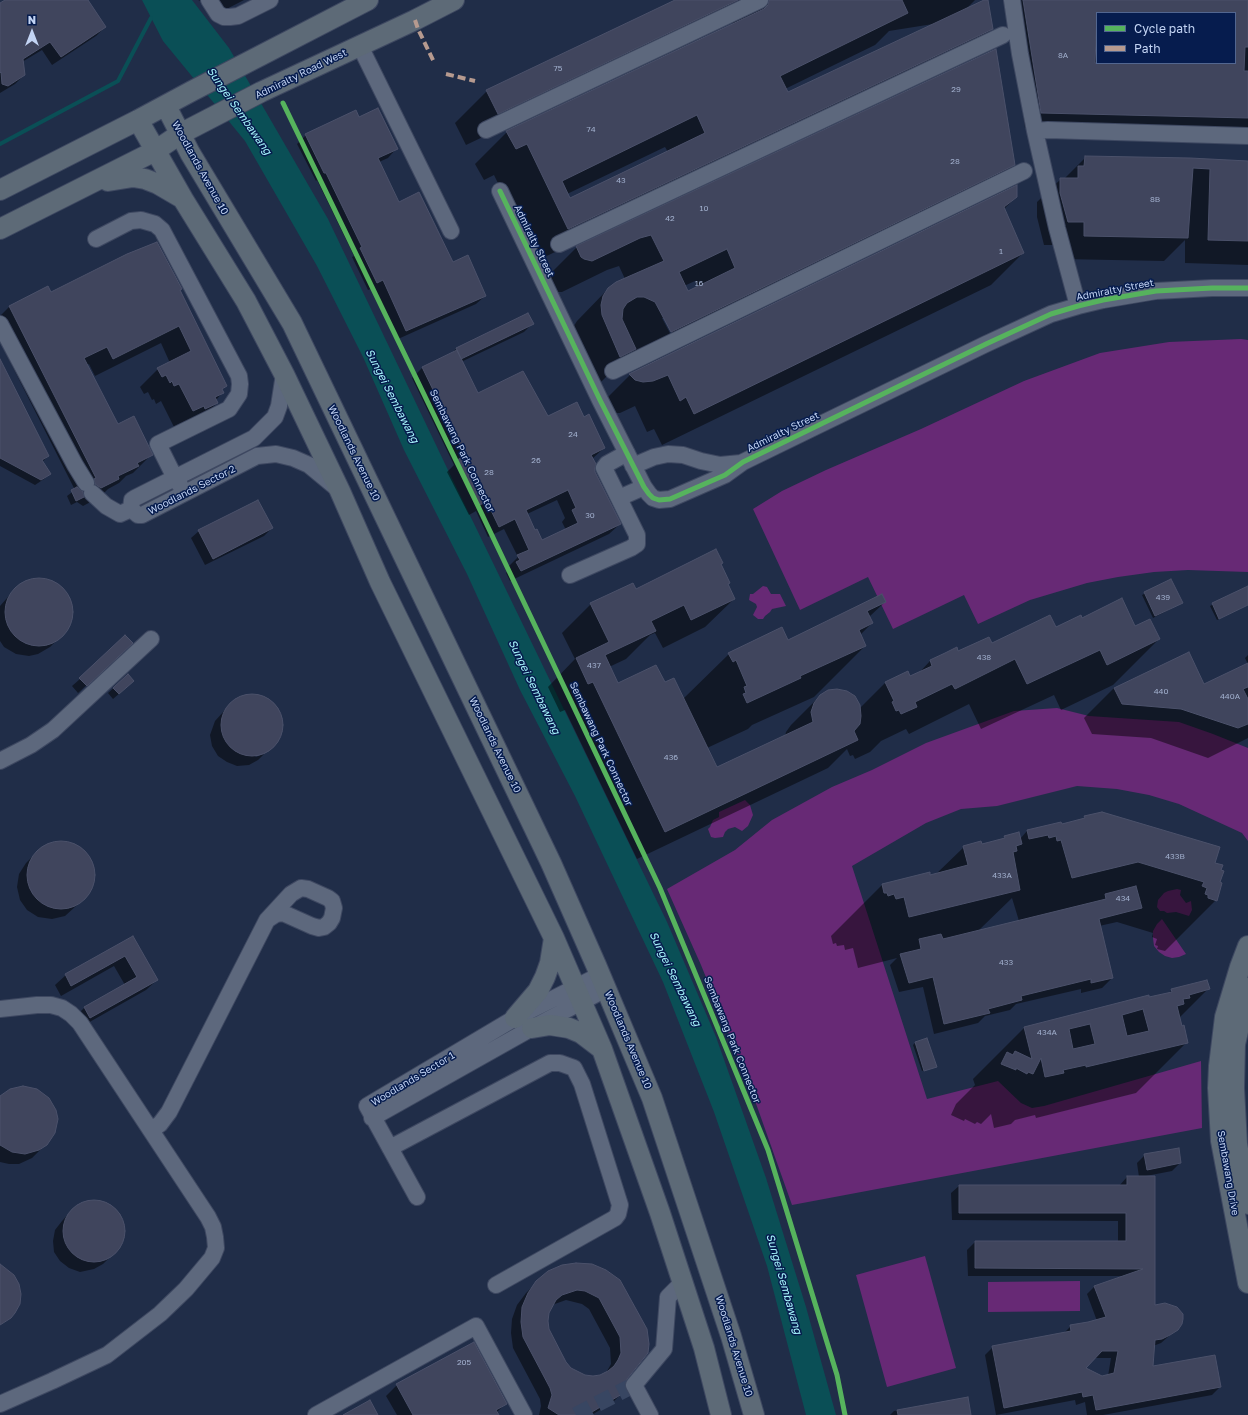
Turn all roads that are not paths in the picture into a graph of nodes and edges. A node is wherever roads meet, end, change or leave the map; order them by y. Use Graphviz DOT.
graph roads {
  1 [pos="209,0"];
  2 [pos="270,0"];
  3 [pos="368,0"];
  4 [pos="454,0"];
  5 [pos="760,0"];
  6 [pos="1012,0"];
  7 [pos="1003,35"];
  8 [pos="360,46"];
  9 [pos="166,106"];
  10 [pos="138,120"];
  11 [pos="486,130"];
  12 [pos="1035,131"];
  13 [pos="180,134"];
  14 [pos="1248,136"];
  15 [pos="155,151"];
  16 [pos="1024,171"];
  17 [pos="88,185"];
  18 [pos="0,190"];
  19 [pos="500,191"];
  20 [pos="183,199"];
  21 [pos="0,229"];
  22 [pos="450,232"];
  23 [pos="96,239"];
  24 [pos="559,244"];
  25 [pos="1248,288"];
  26 [pos="1078,306"];
  27 [pos="0,324"];
  28 [pos="613,371"];
  29 [pos="284,374"];
  30 [pos="630,460"];
  31 [pos="743,462"];
  32 [pos="175,478"];
  33 [pos="644,487"];
  34 [pos="195,488"];
  35 [pos="340,492"];
  36 [pos="619,498"];
  37 [pos="131,509"];
  38 [pos="570,575"];
  39 [pos="152,639"];
  40 [pos="0,762"];
  41 [pos="267,920"];
  42 [pos="554,938"];
  43 [pos="1248,946"];
  44 [pos="603,982"];
  45 [pos="1248,988"];
  46 [pos="579,994"];
  47 [pos="0,1009"];
  48 [pos="515,1018"];
  49 [pos="532,1028"];
  50 [pos="602,1049"];
  51 [pos="372,1118"];
  52 [pos="152,1130"];
  53 [pos="390,1148"];
  54 [pos="418,1197"];
  55 [pos="1248,1204"];
  56 [pos="682,1283"];
  57 [pos="1248,1283"];
  58 [pos="496,1285"];
  59 [pos="0,1404"];
  60 [pos="316,1415"];
  61 [pos="524,1415"];
  62 [pos="650,1415"];
  63 [pos="721,1415"];
  64 [pos="754,1415"];
  1 -- 2 [label="street"];
  3 -- 9 [label="main road"];
  4 -- 8 [label="main road, Admiralty Road West"];
  5 -- 11 [label="street"];
  6 -- 12 [label="street"];
  7 -- 24 [label="street"];
  8 -- 13 [label="main road, Admiralty Road West"];
  8 -- 22 [label="street"];
  9 -- 10 [label="main road"];
  9 -- 13 [label="main road, Woodlands Avenue 10"];
  10 -- 15 [label="main road"];
  10 -- 18 [label="main road"];
  12 -- 14 [label="street"];
  12 -- 26 [label="street"];
  13 -- 15 [label="main road, Admiralty Road West"];
  13 -- 44 [label="main road, Woodlands Avenue 10"];
  15 -- 17 [label="main road, Admiralty Road West"];
  15 -- 20 [label="main road"];
  16 -- 28 [label="street"];
  17 -- 20 [label="main road"];
  17 -- 21 [label="main road, Admiralty Road West"];
  19 -- 30 [label="street, Admiralty Street"];
  20 -- 29 [label="main road"];
  23 -- 32 [label="street"];
  25 -- 26 [label="street, Admiralty Street"];
  26 -- 31 [label="street, Admiralty Street"];
  27 -- 37 [label="street"];
  29 -- 32 [label="street, Woodlands Sector 2"];
  29 -- 35 [label="main road"];
  30 -- 31 [label="street, Admiralty Street"];
  30 -- 33 [label="street, Admiralty Street"];
  30 -- 36 [label="street"];
  31 -- 33 [label="street, Admiralty Street"];
  32 -- 34 [label="street"];
  32 -- 37 [label="street, Woodlands Sector 2"];
  33 -- 36 [label="street"];
  34 -- 35 [label="street, Woodlands Sector 2"];
  34 -- 37 [label="street, Woodlands Sector 2"];
  35 -- 42 [label="main road"];
  36 -- 38 [label="street"];
  39 -- 40 [label="street"];
  41 -- 52 [label="street"];
  42 -- 46 [label="main road"];
  42 -- 48 [label="main road"];
  43 -- 57 [label="main road, Sembawang Drive"];
  44 -- 46 [label="street, Woodlands Sector 1"];
  44 -- 64 [label="main road, Woodlands Avenue 10"];
  45 -- 55 [label="main road, Sembawang Drive"];
  46 -- 48 [label="street, Woodlands Sector 1"];
  46 -- 49 [label="street, Woodlands Sector 1"];
  46 -- 50 [label="main road"];
  47 -- 52 [label="street"];
  48 -- 51 [label="street, Woodlands Sector 1"];
  49 -- 50 [label="main road"];
  49 -- 51 [label="street, Woodlands Sector 1"];
  50 -- 56 [label="main road"];
  51 -- 53 [label="street"];
  52 -- 59 [label="street"];
  53 -- 54 [label="street"];
  53 -- 58 [label="street"];
  56 -- 62 [label="street"];
  56 -- 63 [label="main road"];
  60 -- 61 [label="street"];
}
